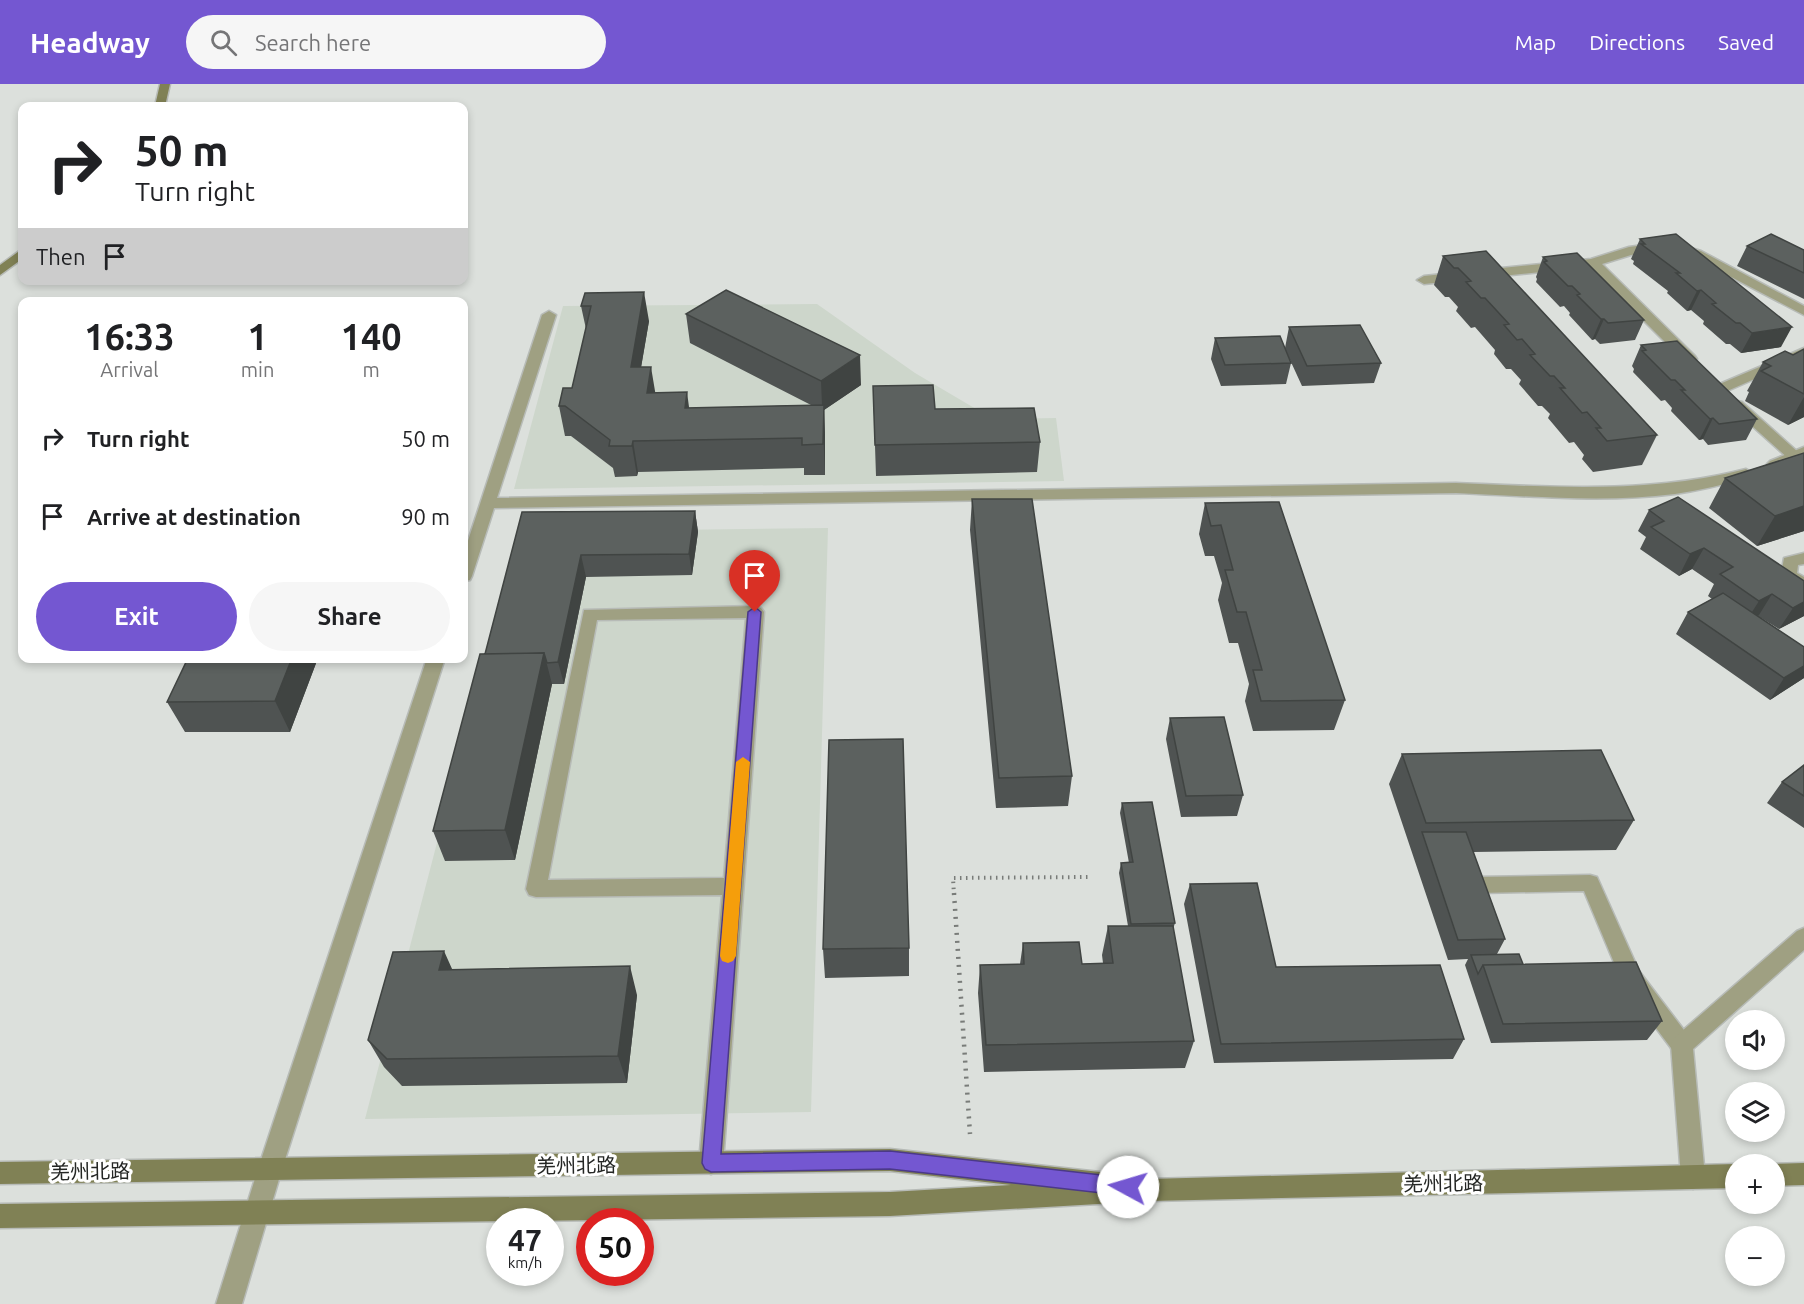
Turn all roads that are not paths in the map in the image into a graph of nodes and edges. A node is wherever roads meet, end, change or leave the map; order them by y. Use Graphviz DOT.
graph roads {
  1 [pos="165,84"];
  2 [pos="160,102"];
  3 [pos="18,256"];
  4 [pos="1593,263"];
  5 [pos="0,271"];
  6 [pos="1424,280"];
  7 [pos="1804,311"];
  8 [pos="549,315"];
  9 [pos="1804,352"];
  10 [pos="1712,381"];
  11 [pos="1799,454"];
  12 [pos="487,503"];
  13 [pos="1804,558"];
  14 [pos="468,563"];
  15 [pos="1804,585"];
  16 [pos="434,663"];
  17 [pos="1479,885"];
  18 [pos="733,886"];
  19 [pos="1804,937"];
  20 [pos="1682,1045"];
  21 [pos="711,1163"];
  22 [pos="270,1169"];
  23 [pos="0,1173"];
  24 [pos="1804,1174"];
  25 [pos="1785,1175"];
  26 [pos="1725,1176"];
  27 [pos="1693,1177"];
  28 [pos="1150,1189"];
  29 [pos="257,1212"];
  30 [pos="0,1216"];
  31 [pos="229,1304"];
  1 -- 2 [label="main road"];
  3 -- 5 [label="main road"];
  4 -- 6 [label="street"];
  4 -- 7 [label="street"];
  4 -- 10 [label="street"];
  8 -- 12 [label="street"];
  9 -- 10 [label="street"];
  10 -- 11 [label="street"];
  11 -- 12 [label="street"];
  12 -- 14 [label="street"];
  13 -- 15 [label="street"];
  16 -- 22 [label="street"];
  17 -- 20 [label="street"];
  18 -- 18 [label="street"];
  18 -- 21 [label="street"];
  19 -- 20 [label="street"];
  20 -- 27 [label="street"];
  21 -- 22 [label="main road, 羌州北路"];
  21 -- 28 [label="main road, 羌州北路"];
  22 -- 23 [label="main road, 羌州北路"];
  22 -- 29 [label="street"];
  24 -- 25 [label="main road"];
  26 -- 27 [label="main road, 羌州北路"];
  27 -- 28 [label="main road, 羌州北路"];
  28 -- 29 [label="main road, 羌州北路"];
  29 -- 30 [label="main road, 羌州北路"];
  29 -- 31 [label="street"];
}
